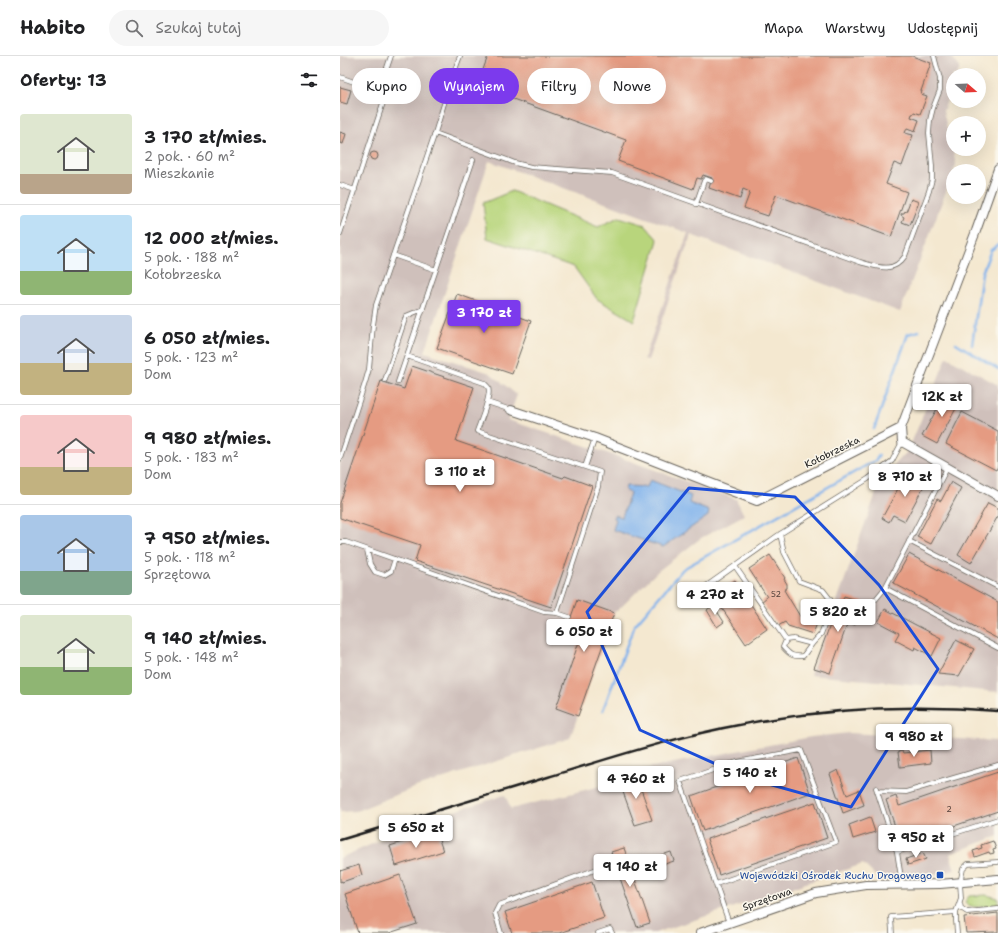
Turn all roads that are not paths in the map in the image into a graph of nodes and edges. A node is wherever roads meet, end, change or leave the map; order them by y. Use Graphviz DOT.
graph roads {
  1 [pos="391,56"];
  2 [pos="460,56"];
  3 [pos="934,56"];
  4 [pos="387,68"];
  5 [pos="340,77"];
  6 [pos="352,81"];
  7 [pos="383,104"];
  8 [pos="434,133"];
  9 [pos="473,160"];
  10 [pos="998,169"];
  11 [pos="711,181"];
  12 [pos="340,185"];
  13 [pos="355,190"];
  14 [pos="696,204"];
  15 [pos="340,234"];
  16 [pos="393,255"];
  17 [pos="436,270"];
  18 [pos="423,309"];
  19 [pos="407,356"];
  20 [pos="385,380"];
  21 [pos="398,382"];
  22 [pos="487,402"];
  23 [pos="511,410"];
  24 [pos="902,428"];
  25 [pos="595,438"];
  26 [pos="902,442"];
  27 [pos="340,458"];
  28 [pos="585,467"];
  29 [pos="948,467"];
  30 [pos="998,496"];
  31 [pos="780,534"];
  32 [pos="909,541"];
  33 [pos="340,542"];
  34 [pos="367,550"];
  35 [pos="395,560"];
  36 [pos="735,566"];
  37 [pos="998,587"];
  38 [pos="885,588"];
  39 [pos="876,599"];
  40 [pos="700,601"];
  41 [pos="557,613"];
  42 [pos="569,617"];
  43 [pos="786,640"];
  44 [pos="812,644"];
  45 [pos="998,648"];
  46 [pos="998,765"];
  47 [pos="998,819"];
  48 [pos="898,852"];
  49 [pos="998,862"];
  50 [pos="608,865"];
  51 [pos="998,879"];
  52 [pos="960,883"];
  53 [pos="716,884"];
  54 [pos="902,884"];
  55 [pos="998,884"];
  56 [pos="960,902"];
  57 [pos="998,910"];
  58 [pos="956,912"];
  59 [pos="729,923"];
  60 [pos="501,933"];
  61 [pos="598,933"];
  62 [pos="612,933"];
  63 [pos="700,933"];
  64 [pos="892,933"];
  65 [pos="957,933"];
  1 -- 4 [label="lane"];
  2 -- 8 [label="lane"];
  3 -- 14 [label="lane"];
  5 -- 6 [label="lane"];
  7 -- 13 [label="lane"];
  8 -- 14 [label="lane"];
  8 -- 16 [label="lane"];
  9 -- 17 [label="lane"];
  10 -- 24 [label="street"];
  11 -- 14 [label="lane"];
  12 -- 13 [label="lane"];
  13 -- 15 [label="lane"];
  16 -- 17 [label="lane"];
  16 -- 27 [label="lane"];
  17 -- 18 [label="lane"];
  18 -- 19 [label="lane"];
  18 -- 20 [label="lane"];
  19 -- 21 [label="lane"];
  19 -- 22 [label="lane"];
  22 -- 23 [label="lane"];
  22 -- 28 [label="lane"];
  23 -- 25 [label="street, Kołobrzeska"];
  24 -- 25 [label="street, Kołobrzeska"];
  24 -- 26 [label="street"];
  25 -- 28 [label="lane"];
  26 -- 29 [label="street"];
  26 -- 31 [label="lane"];
  28 -- 41 [label="lane"];
  29 -- 30 [label="street"];
  29 -- 32 [label="lane"];
  31 -- 36 [label="lane"];
  31 -- 44 [label="lane"];
  32 -- 37 [label="lane"];
  32 -- 38 [label="lane"];
  33 -- 34 [label="lane"];
  34 -- 35 [label="lane"];
  34 -- 35 [label="lane"];
  35 -- 41 [label="lane"];
  36 -- 40 [label="lane"];
  36 -- 43 [label="lane"];
  38 -- 39 [label="lane"];
  38 -- 45 [label="lane"];
  41 -- 42 [label="lane"];
  43 -- 44 [label="lane"];
  43 -- 44 [label="lane"];
  46 -- 48 [label="lane"];
  47 -- 48 [label="lane"];
  48 -- 54 [label="lane"];
  49 -- 52 [label="lane"];
  50 -- 60 [label="lane"];
  51 -- 52 [label="street, Sprzętowa"];
  52 -- 54 [label="street, Sprzętowa"];
  52 -- 55 [label="street, Sprzętowa"];
  52 -- 56 [label="lane"];
  53 -- 53 [label="lane"];
  53 -- 59 [label="lane"];
  54 -- 59 [label="street, Sprzętowa"];
  56 -- 57 [label="lane"];
  56 -- 58 [label="lane"];
  58 -- 64 [label="lane"];
  58 -- 65 [label="lane"];
  59 -- 63 [label="street, Sprzętowa"];
  61 -- 62 [label="lane"];
}
